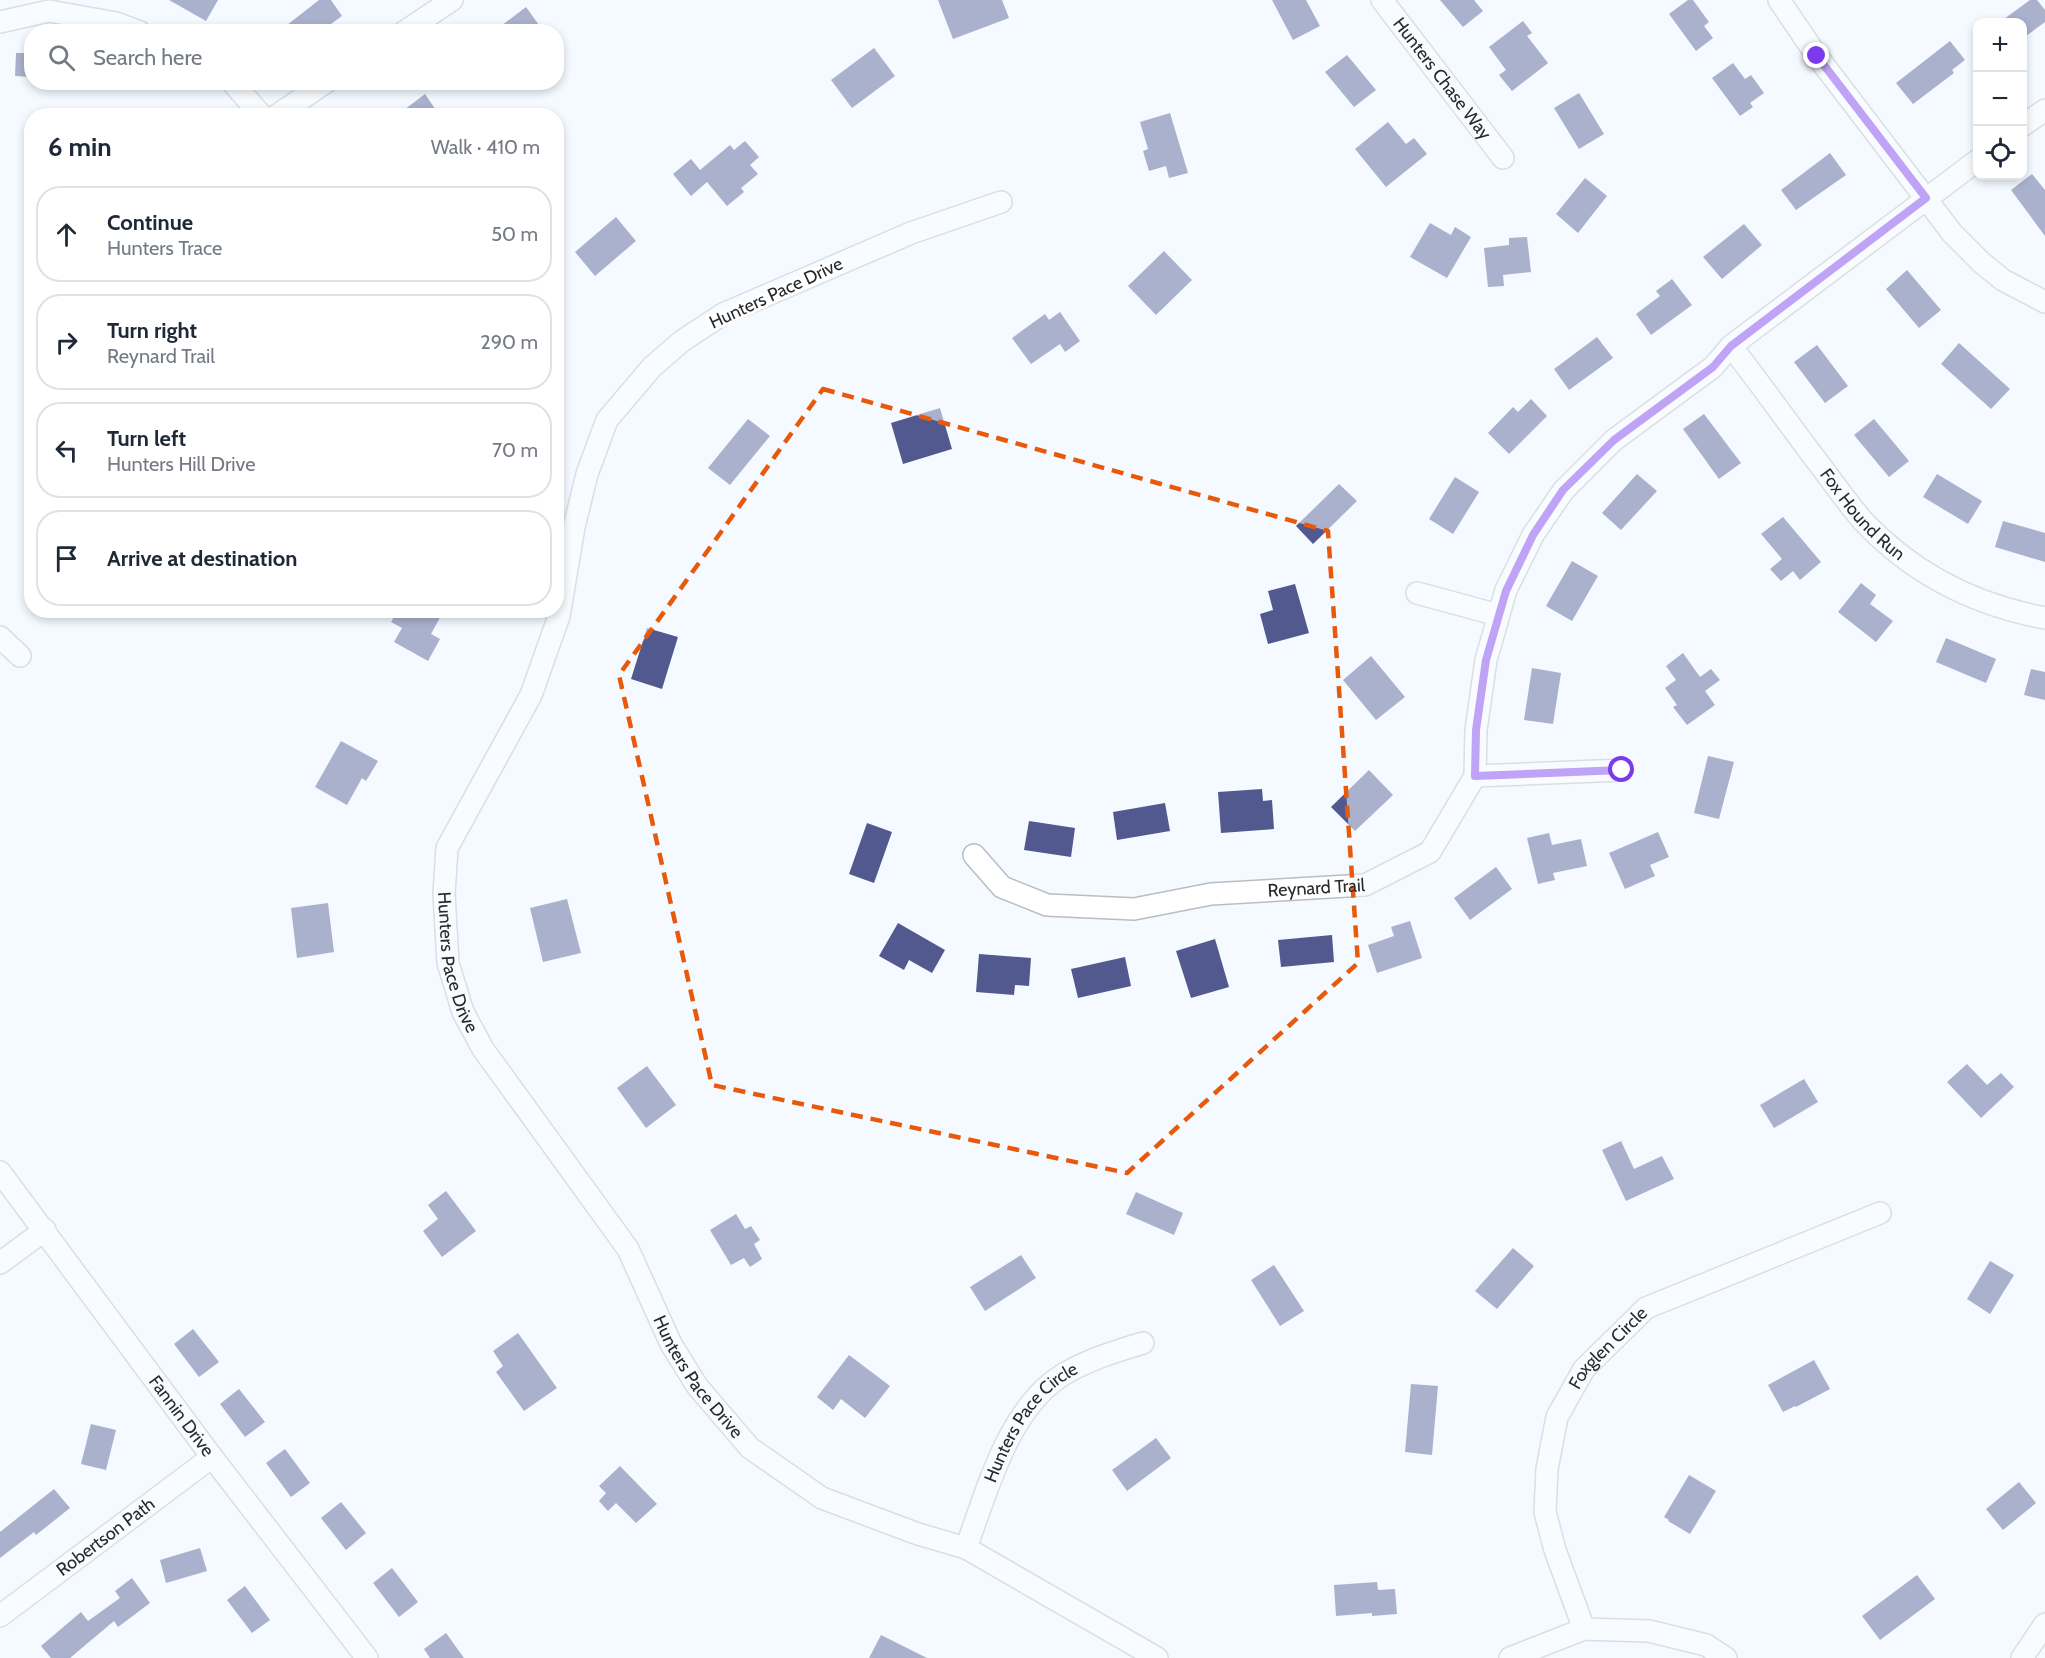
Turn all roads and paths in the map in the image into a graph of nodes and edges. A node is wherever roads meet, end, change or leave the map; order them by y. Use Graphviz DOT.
graph roads {
  1 [pos="452,0"];
  2 [pos="1382,0"];
  3 [pos="1779,0"];
  4 [pos="50,6"];
  5 [pos="0,22"];
  6 [pos="121,24"];
  7 [pos="416,24"];
  8 [pos="239,90"];
  9 [pos="314,90"];
  10 [pos="255,108"];
  11 [pos="288,108"];
  12 [pos="2045,110"];
  13 [pos="2027,123"];
  14 [pos="1503,158"];
  15 [pos="1973,163"];
  16 [pos="1926,198"];
  17 [pos="1001,202"];
  18 [pos="2045,302"];
  19 [pos="1731,346"];
  20 [pos="564,587"];
  21 [pos="1417,592"];
  22 [pos="1498,615"];
  23 [pos="558,618"];
  24 [pos="2045,618"];
  25 [pos="0,637"];
  26 [pos="20,656"];
  27 [pos="1622,770"];
  28 [pos="1475,776"];
  29 [pos="974,855"];
  30 [pos="0,1172"];
  31 [pos="1880,1213"];
  32 [pos="45,1230"];
  33 [pos="0,1263"];
  34 [pos="1143,1343"];
  35 [pos="212,1457"];
  36 [pos="966,1548"];
  37 [pos="0,1616"];
  38 [pos="2045,1624"];
  39 [pos="1584,1629"];
  40 [pos="367,1658"];
  41 [pos="1157,1658"];
  42 [pos="1510,1658"];
  43 [pos="1726,1658"];
  44 [pos="2022,1658"];
  1 -- 7 [label="street"];
  2 -- 14 [label="street, Hunters Chase Way"];
  3 -- 16 [label="street"];
  4 -- 5 [label="street"];
  4 -- 6 [label="street"];
  8 -- 10 [label="street"];
  9 -- 11 [label="street"];
  12 -- 13 [label="street"];
  15 -- 16 [label="street, Reynard Trail"];
  16 -- 18 [label="street"];
  16 -- 19 [label="street, Reynard Trail"];
  17 -- 20 [label="street, Hunters Pace Drive"];
  19 -- 22 [label="street, Reynard Trail"];
  19 -- 24 [label="street, Fox Hound Run"];
  21 -- 22 [label="street"];
  22 -- 28 [label="street, Reynard Trail"];
  23 -- 36 [label="street, Hunters Pace Drive"];
  25 -- 26 [label="street"];
  27 -- 28 [label="street"];
  28 -- 29 [label="street, Reynard Trail"];
  30 -- 32 [label="street, Fannin Drive"];
  31 -- 39 [label="street, Foxglen Circle"];
  32 -- 33 [label="street"];
  32 -- 35 [label="street, Fannin Drive"];
  34 -- 36 [label="street, Hunters Pace Circle"];
  35 -- 37 [label="street, Robertson Path"];
  35 -- 40 [label="street, Fannin Drive"];
  36 -- 41 [label="street, Hunters Pace Drive"];
  38 -- 44 [label="street"];
  39 -- 42 [label="street"];
  39 -- 43 [label="street"];
}
